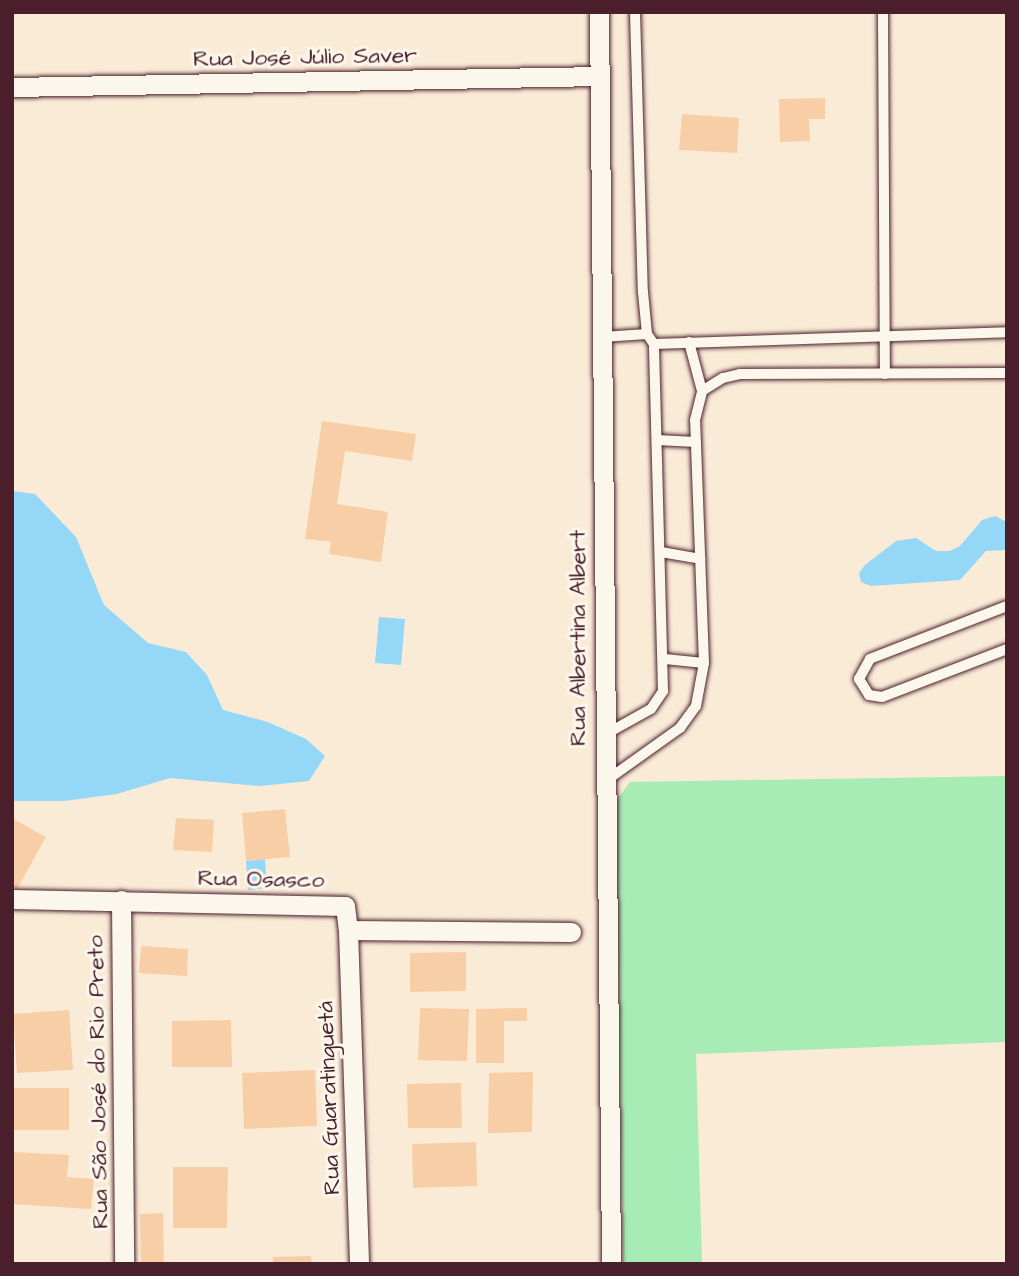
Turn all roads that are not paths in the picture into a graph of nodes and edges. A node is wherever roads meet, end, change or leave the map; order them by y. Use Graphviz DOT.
graph roads {
  1 [pos="600,12"];
  2 [pos="635,12"];
  3 [pos="883,12"];
  4 [pos="599,76"];
  5 [pos="12,87"];
  6 [pos="1007,332"];
  7 [pos="647,334"];
  8 [pos="885,336"];
  9 [pos="603,337"];
  10 [pos="689,342"];
  11 [pos="654,344"];
  12 [pos="1007,373"];
  13 [pos="885,374"];
  14 [pos="702,391"];
  15 [pos="657,440"];
  16 [pos="696,442"];
  17 [pos="661,552"];
  18 [pos="700,559"];
  19 [pos="1007,606"];
  20 [pos="1007,649"];
  21 [pos="665,659"];
  22 [pos="704,663"];
  23 [pos="603,736"];
  24 [pos="604,783"];
  25 [pos="12,899"];
  26 [pos="121,900"];
  27 [pos="348,930"];
  28 [pos="571,932"];
  29 [pos="124,1264"];
  30 [pos="359,1264"];
  31 [pos="611,1264"];
  1 -- 4 [label="street, Rua Albertina Albert"];
  2 -- 7 [label="lane"];
  3 -- 8 [label="lane"];
  4 -- 5 [label="street, Rua José Júlio Saver"];
  4 -- 9 [label="street, Rua Albertina Albert"];
  6 -- 8 [label="lane"];
  7 -- 9 [label="lane"];
  7 -- 11 [label="lane"];
  8 -- 10 [label="lane"];
  8 -- 13 [label="lane"];
  9 -- 23 [label="street, Rua Albertina Albert"];
  10 -- 11 [label="lane"];
  10 -- 14 [label="lane"];
  11 -- 15 [label="lane"];
  12 -- 13 [label="lane"];
  13 -- 14 [label="lane"];
  14 -- 16 [label="lane"];
  15 -- 16 [label="lane"];
  15 -- 17 [label="lane"];
  16 -- 18 [label="lane"];
  17 -- 18 [label="lane"];
  17 -- 21 [label="lane"];
  18 -- 22 [label="lane"];
  19 -- 20 [label="lane"];
  21 -- 22 [label="lane"];
  21 -- 23 [label="lane"];
  22 -- 24 [label="lane"];
  23 -- 24 [label="street, Rua Albertina Albert"];
  24 -- 31 [label="street, Rua Albertina Albert"];
  25 -- 26 [label="street, Rua Osasco"];
  26 -- 27 [label="street, Rua Osasco"];
  26 -- 29 [label="street, Rua São José do Rio Preto"];
  27 -- 28 [label="street"];
  27 -- 30 [label="street, Rua Guaratinguetá"];
}
